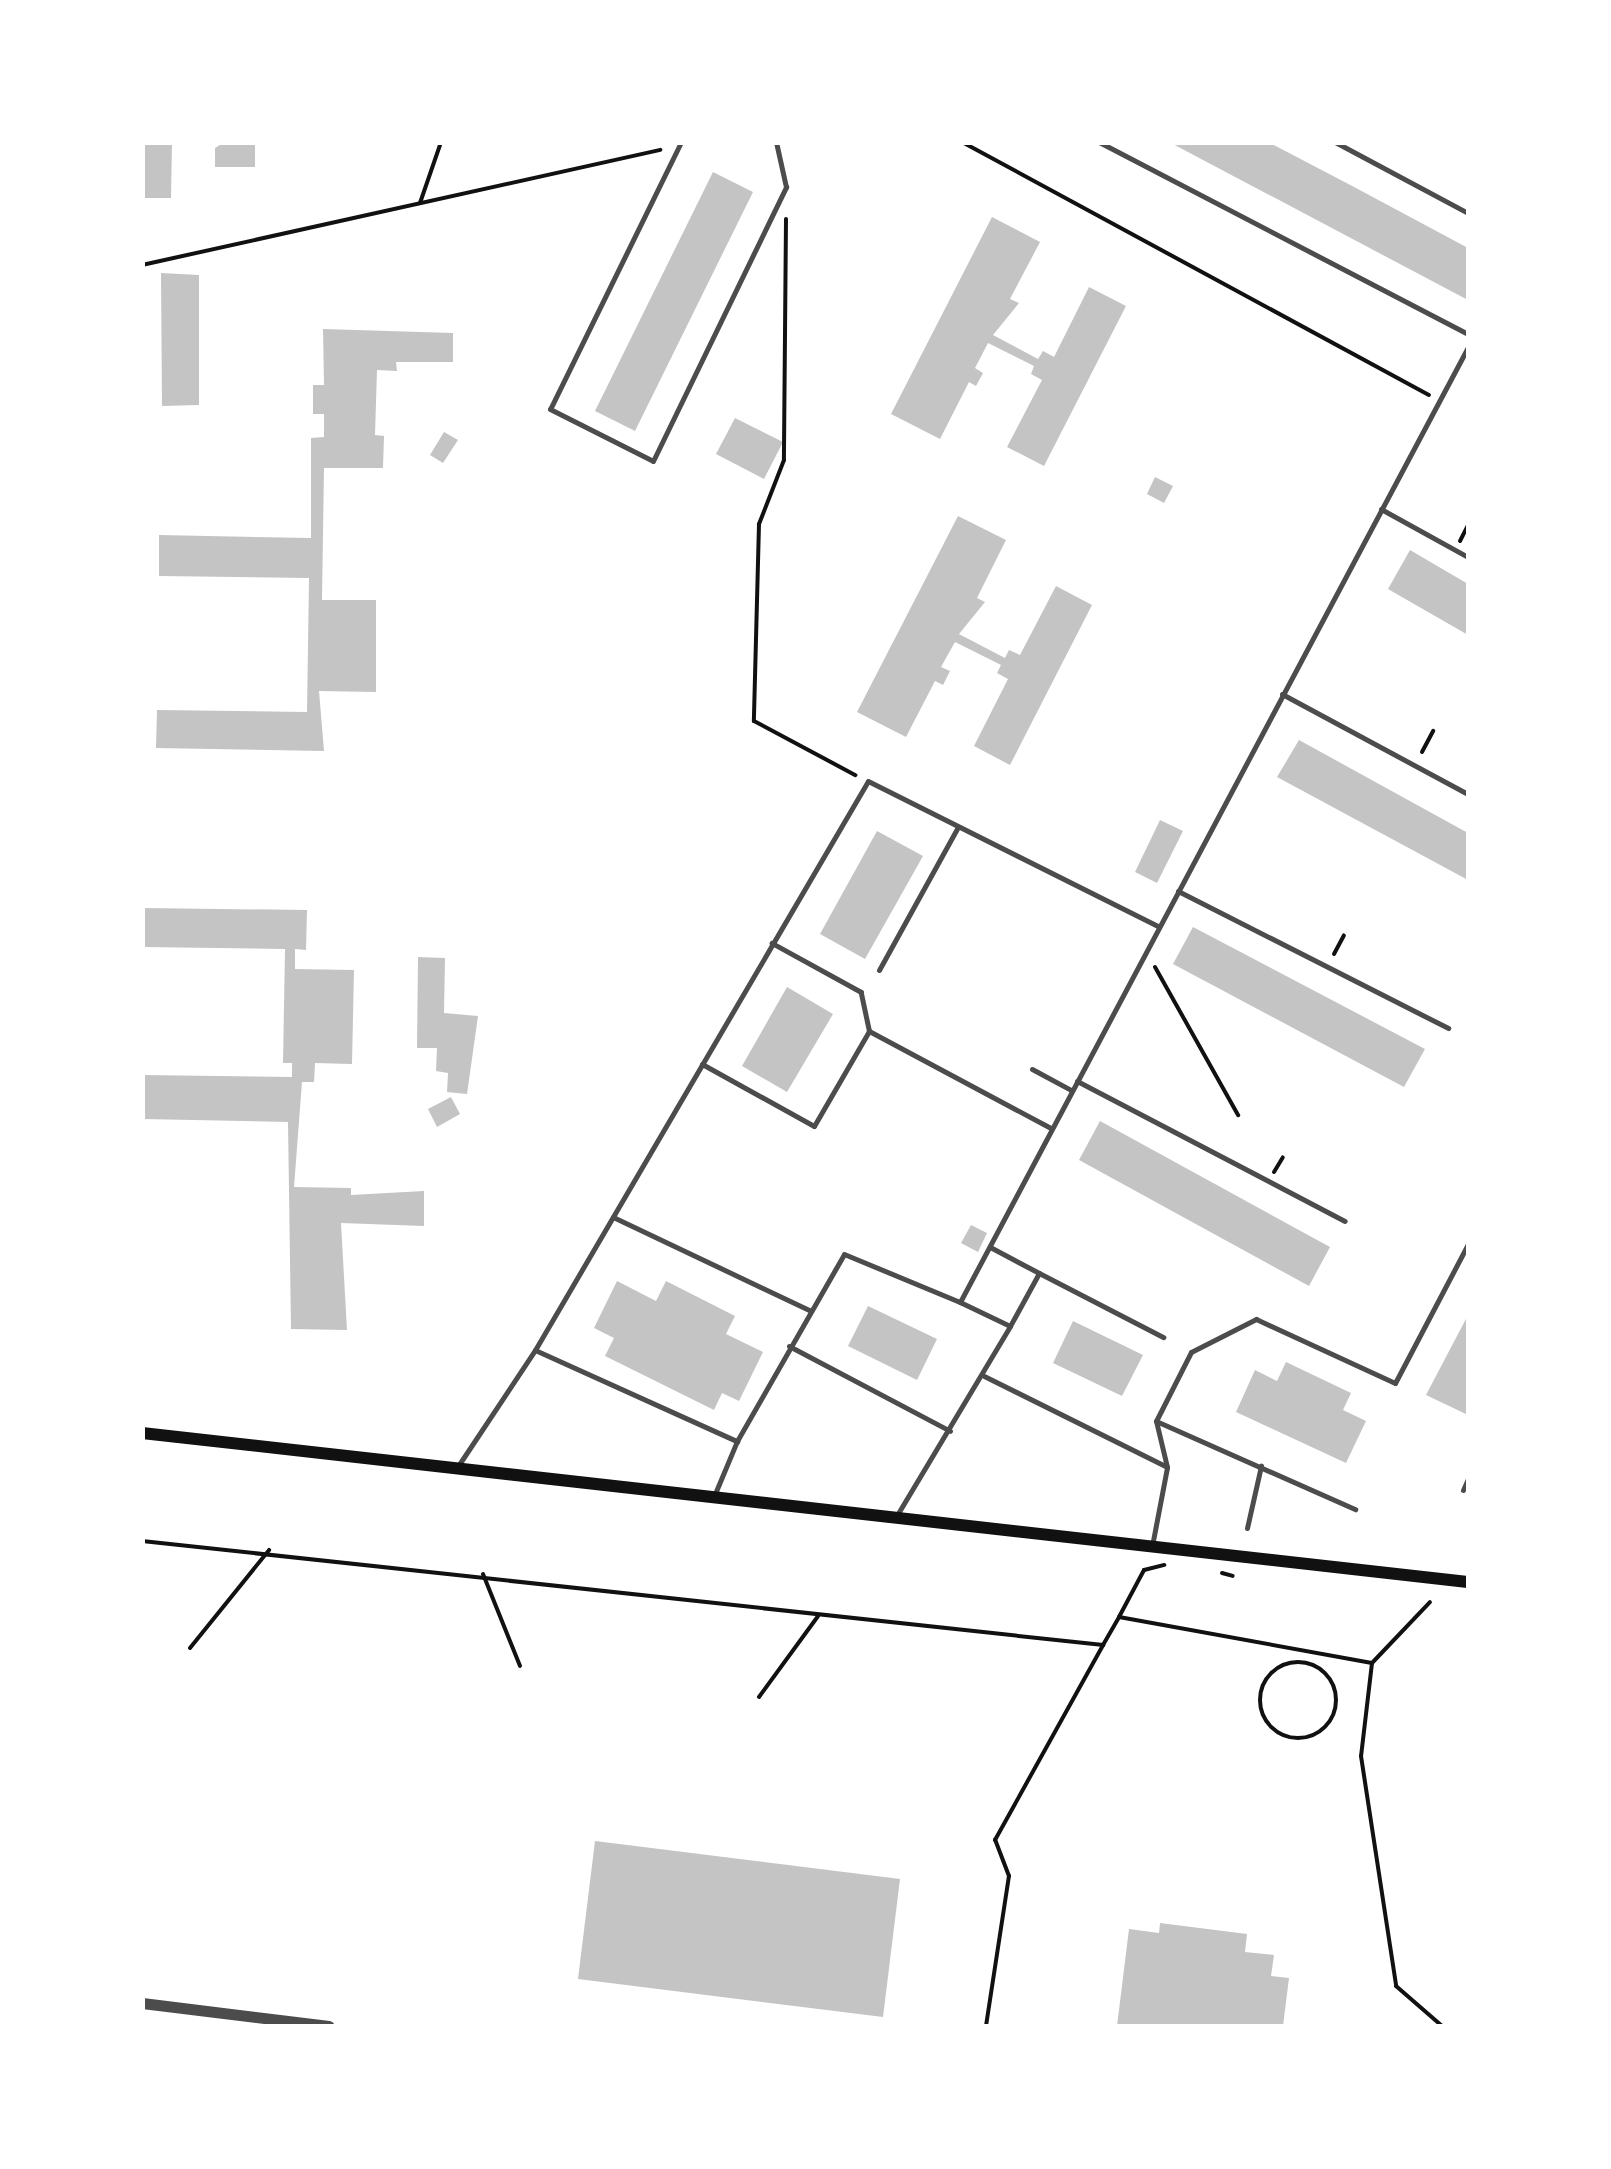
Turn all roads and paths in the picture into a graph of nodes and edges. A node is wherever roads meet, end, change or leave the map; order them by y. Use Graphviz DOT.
graph roads {
  1 [pos="441,142"];
  2 [pos="776,142"];
  3 [pos="962,142"];
  4 [pos="1099,142"];
  5 [pos="1335,142"];
  6 [pos="682,144"];
  7 [pos="786,187"];
  8 [pos="420,204"];
  9 [pos="1468,213"];
  10 [pos="142,265"];
  11 [pos="1468,334"];
  12 [pos="1468,347"];
  13 [pos="1440,400"];
  14 [pos="1381,509"];
  15 [pos="1468,557"];
  16 [pos="1282,694"];
  17 [pos="1434,731"];
  18 [pos="1414,765"];
  19 [pos="868,782"];
  20 [pos="1468,794"];
  21 [pos="958,826"];
  22 [pos="1177,891"];
  23 [pos="1158,926"];
  24 [pos="1344,935"];
  25 [pos="772,943"];
  26 [pos="1146,950"];
  27 [pos="1327,967"];
  28 [pos="878,970"];
  29 [pos="1448,1028"];
  30 [pos="869,1031"];
  31 [pos="702,1064"];
  32 [pos="1032,1069"];
  33 [pos="1076,1080"];
  34 [pos="1071,1090"];
  35 [pos="1238,1115"];
  36 [pos="1051,1128"];
  37 [pos="613,1217"];
  38 [pos="1345,1220"];
  39 [pos="1468,1244"];
  40 [pos="989,1246"];
  41 [pos="1039,1273"];
  42 [pos="960,1302"];
  43 [pos="809,1310"];
  44 [pos="1010,1326"];
  45 [pos="1163,1337"];
  46 [pos="789,1346"];
  47 [pos="535,1350"];
  48 [pos="984,1376"];
  49 [pos="1156,1421"];
  50 [pos="950,1431"];
  51 [pos="142,1433"];
  52 [pos="737,1442"];
  53 [pos="458,1466"];
  54 [pos="1261,1466"];
  55 [pos="1167,1467"];
  56 [pos="1468,1479"];
  57 [pos="1463,1490"];
  58 [pos="714,1496"];
  59 [pos="1354,1509"];
  60 [pos="896,1517"];
  61 [pos="1248,1528"];
  62 [pos="142,1542"];
  63 [pos="1152,1547"];
  64 [pos="269,1550"];
  65 [pos="1144,1570"];
  66 [pos="483,1574"];
  67 [pos="1468,1582"];
  68 [pos="1430,1602"];
  69 [pos="818,1616"];
  70 [pos="1119,1617"];
  71 [pos="1103,1645"];
  72 [pos="190,1648"];
  73 [pos="1308,1653"];
  74 [pos="1306,1662"];
  75 [pos="1372,1663"];
  76 [pos="520,1666"];
  77 [pos="759,1697"];
  78 [pos="1289,1737"];
  79 [pos="1288,1747"];
  80 [pos="142,2003"];
  81 [pos="328,2026"];
  82 [pos="986,2026"];
  83 [pos="1442,2026"];
  1 -- 8 [label="path"];
  2 -- 7 [label="lane"];
  3 -- 13 [label="path"];
  4 -- 11 [label="lane"];
  5 -- 9 [label="lane"];
  6 -- 7 [label="lane"];
  6 -- 8 [label="path"];
  7 -- 19 [label="path"];
  8 -- 10 [label="path"];
  12 -- 13 [label="lane"];
  13 -- 14 [label="lane"];
  14 -- 15 [label="lane"];
  14 -- 16 [label="lane"];
  16 -- 18 [label="lane"];
  16 -- 22 [label="lane"];
  17 -- 18 [label="path"];
  18 -- 20 [label="lane"];
  19 -- 21 [label="lane"];
  19 -- 25 [label="lane"];
  21 -- 23 [label="lane"];
  21 -- 28 [label="lane"];
  22 -- 23 [label="lane"];
  22 -- 27 [label="lane"];
  23 -- 26 [label="lane"];
  24 -- 27 [label="path"];
  25 -- 30 [label="lane"];
  25 -- 31 [label="lane"];
  26 -- 33 [label="lane"];
  26 -- 35 [label="path"];
  27 -- 29 [label="lane"];
  30 -- 31 [label="lane"];
  30 -- 36 [label="lane"];
  31 -- 37 [label="lane"];
  32 -- 34 [label="lane"];
  33 -- 34 [label="lane"];
  33 -- 38 [label="lane"];
  34 -- 36 [label="lane"];
  36 -- 40 [label="lane"];
  37 -- 43 [label="lane"];
  37 -- 47 [label="lane"];
  39 -- 49 [label="lane"];
  40 -- 41 [label="lane"];
  40 -- 42 [label="lane"];
  41 -- 44 [label="lane"];
  41 -- 45 [label="lane"];
  42 -- 43 [label="lane"];
  42 -- 44 [label="lane"];
  43 -- 46 [label="lane"];
  44 -- 48 [label="lane"];
  46 -- 50 [label="lane"];
  46 -- 52 [label="lane"];
  47 -- 52 [label="lane"];
  47 -- 53 [label="lane"];
  48 -- 50 [label="lane"];
  48 -- 55 [label="lane"];
  49 -- 54 [label="lane"];
  49 -- 55 [label="lane"];
  50 -- 60 [label="lane"];
  51 -- 53 [label="main road"];
  52 -- 58 [label="lane"];
  53 -- 58 [label="main road"];
  54 -- 59 [label="lane"];
  54 -- 61 [label="lane"];
  55 -- 63 [label="lane"];
  56 -- 57 [label="lane"];
  58 -- 60 [label="main road"];
  60 -- 63 [label="main road"];
  62 -- 64 [label="path"];
  63 -- 67 [label="main road"];
  64 -- 66 [label="path"];
  64 -- 72 [label="path"];
  65 -- 70 [label="path"];
  66 -- 69 [label="path"];
  66 -- 76 [label="path"];
  68 -- 75 [label="path"];
  69 -- 71 [label="path"];
  69 -- 77 [label="path"];
  70 -- 71 [label="path"];
  70 -- 73 [label="path"];
  71 -- 82 [label="path"];
  73 -- 74 [label="path"];
  73 -- 75 [label="path"];
  74 -- 78 [label="path"];
  74 -- 78 [label="path"];
  75 -- 83 [label="path"];
  78 -- 79 [label="path"];
  80 -- 81 [label="street"];
}
